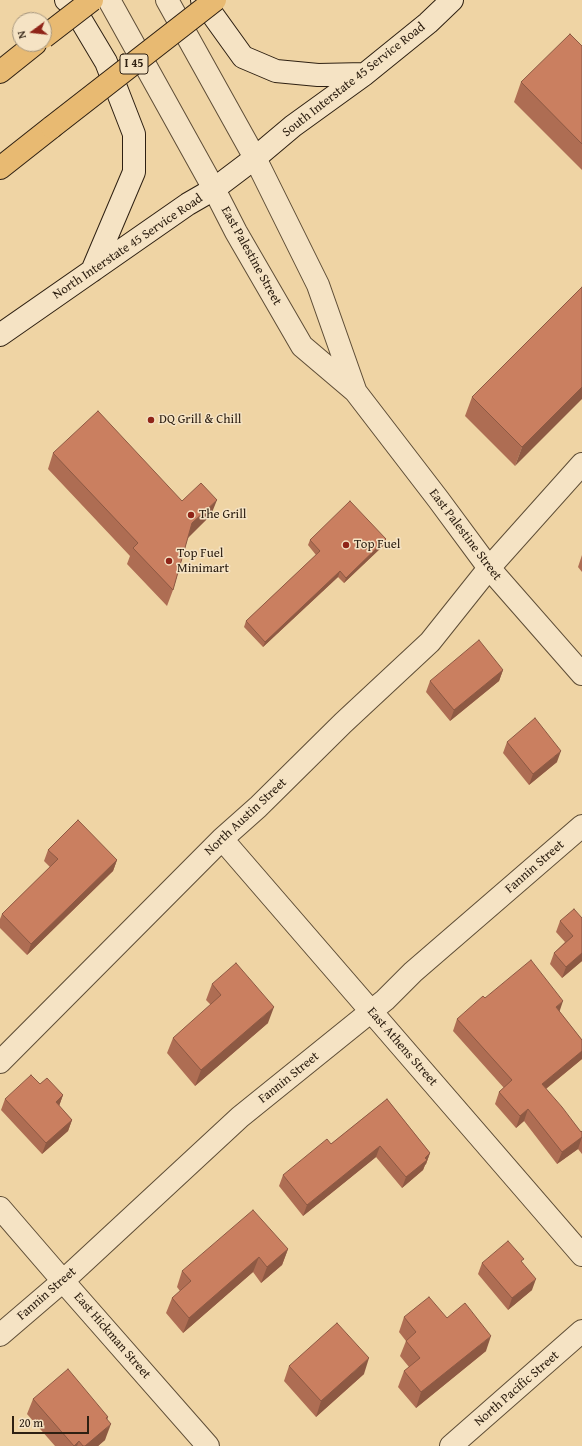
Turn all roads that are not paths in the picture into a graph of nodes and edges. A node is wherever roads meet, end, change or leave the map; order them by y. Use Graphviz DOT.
graph roads {
  1 [pos="66,0"];
  2 [pos="92,0"];
  3 [pos="109,0"];
  4 [pos="167,0"];
  5 [pos="202,0"];
  6 [pos="215,0"];
  7 [pos="452,0"];
  8 [pos="52,31"];
  9 [pos="25,52"];
  10 [pos="8,66"];
  11 [pos="365,74"];
  12 [pos="255,158"];
  13 [pos="0,168"];
  14 [pos="214,189"];
  15 [pos="92,271"];
  16 [pos="0,335"];
  17 [pos="355,391"];
  18 [pos="582,464"];
  19 [pos="489,568"];
  20 [pos="582,674"];
  21 [pos="582,826"];
  22 [pos="222,839"];
  23 [pos="372,1011"];
  24 [pos="0,1062"];
  25 [pos="0,1208"];
  26 [pos="582,1255"];
  27 [pos="62,1281"];
  28 [pos="582,1331"];
  29 [pos="0,1335"];
  30 [pos="208,1446"];
  31 [pos="451,1446"];
  1 -- 15 [label="street"];
  2 -- 8 [label="highway, bridge"];
  3 -- 14 [label="street, East Palestine Street"];
  4 -- 12 [label="street, East Palestine Street"];
  5 -- 11 [label="street"];
  6 -- 13 [label="highway, I 45, bridge"];
  7 -- 11 [label="street, South Interstate 45 Service Road"];
  9 -- 10 [label="highway"];
  11 -- 12 [label="street, South Interstate 45 Service Road"];
  12 -- 14 [label="street, North Interstate 45 Service Road"];
  12 -- 17 [label="street, East Palestine Street"];
  14 -- 15 [label="street, North Interstate 45 Service Road"];
  14 -- 17 [label="street, East Palestine Street"];
  15 -- 16 [label="street, North Interstate 45 Service Road"];
  17 -- 19 [label="street, East Palestine Street"];
  18 -- 19 [label="street, North Austin Street"];
  19 -- 20 [label="street, East Palestine Street"];
  19 -- 22 [label="street, North Austin Street"];
  21 -- 23 [label="street, Fannin Street"];
  22 -- 23 [label="street, East Athens Street"];
  22 -- 24 [label="street, North Austin Street"];
  23 -- 26 [label="street, East Athens Street"];
  23 -- 27 [label="street, Fannin Street"];
  25 -- 27 [label="street, East Hickman Street"];
  27 -- 29 [label="street, Fannin Street"];
  27 -- 30 [label="street, East Hickman Street"];
  28 -- 31 [label="street, North Pacific Street"];
}
